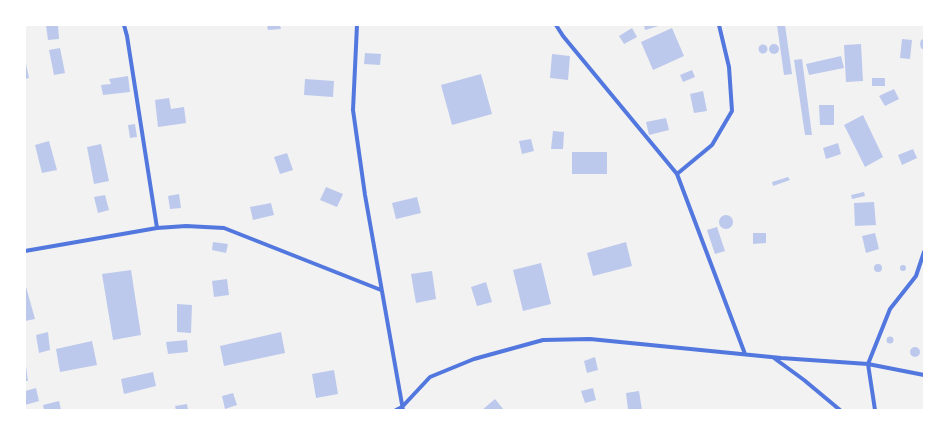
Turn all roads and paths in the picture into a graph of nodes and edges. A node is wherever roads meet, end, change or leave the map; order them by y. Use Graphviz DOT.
graph roads {
  1 [pos="124,25"];
  2 [pos="357,25"];
  3 [pos="556,25"];
  4 [pos="719,25"];
  5 [pos="677,174"];
  6 [pos="157,228"];
  7 [pos="25,251"];
  8 [pos="924,252"];
  9 [pos="381,290"];
  10 [pos="745,354"];
  11 [pos="773,357"];
  12 [pos="868,364"];
  13 [pos="924,375"];
  14 [pos="403,408"];
  15 [pos="396,410"];
  16 [pos="840,410"];
  17 [pos="875,410"];
  1 -- 6 [label="street"];
  2 -- 9 [label="street"];
  3 -- 5 [label="street"];
  4 -- 5 [label="street"];
  5 -- 10 [label="street"];
  6 -- 7 [label="street"];
  6 -- 9 [label="street"];
  8 -- 12 [label="street"];
  9 -- 14 [label="street"];
  10 -- 11 [label="street"];
  10 -- 14 [label="street"];
  11 -- 12 [label="street"];
  11 -- 16 [label="street"];
  12 -- 13 [label="street"];
  12 -- 17 [label="street"];
  14 -- 15 [label="street"];
}
